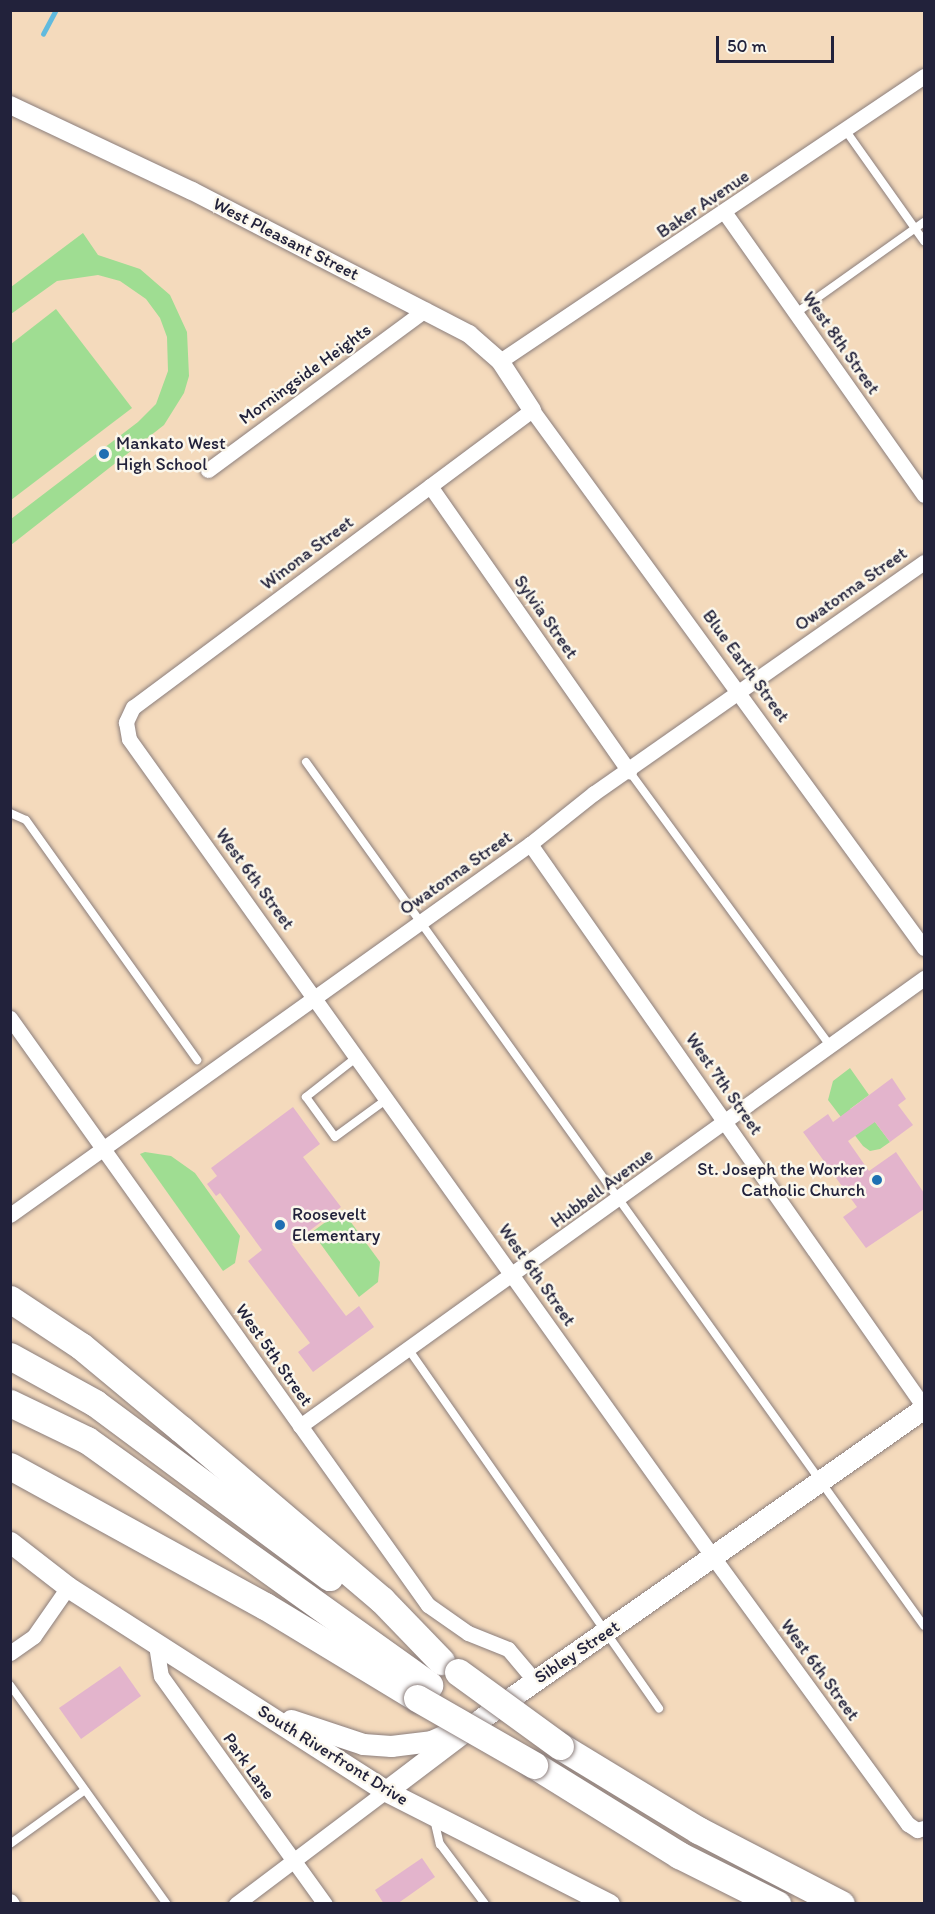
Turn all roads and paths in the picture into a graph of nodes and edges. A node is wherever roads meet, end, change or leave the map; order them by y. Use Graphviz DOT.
graph roads {
  1 [pos="924,76"];
  2 [pos="10,105"];
  3 [pos="846,131"];
  4 [pos="725,213"];
  5 [pos="924,222"];
  6 [pos="916,229"];
  7 [pos="924,241"];
  8 [pos="425,310"];
  9 [pos="796,313"];
  10 [pos="500,361"];
  11 [pos="532,410"];
  12 [pos="208,470"];
  13 [pos="430,486"];
  14 [pos="924,495"];
  15 [pos="924,562"];
  16 [pos="741,691"];
  17 [pos="129,739"];
  18 [pos="306,762"];
  19 [pos="629,771"];
  20 [pos="10,813"];
  21 [pos="530,844"];
  22 [pos="420,922"];
  23 [pos="924,948"];
  24 [pos="924,978"];
  25 [pos="315,997"];
  26 [pos="10,1018"];
  27 [pos="830,1046"];
  28 [pos="357,1057"];
  29 [pos="197,1060"];
  30 [pos="387,1099"];
  31 [pos="726,1121"];
  32 [pos="104,1147"];
  33 [pos="619,1199"];
  34 [pos="10,1215"];
  35 [pos="513,1276"];
  36 [pos="10,1299"];
  37 [pos="409,1350"];
  38 [pos="10,1356"];
  39 [pos="10,1403"];
  40 [pos="924,1407"];
  41 [pos="300,1426"];
  42 [pos="10,1466"];
  43 [pos="822,1480"];
  44 [pos="10,1542"];
  45 [pos="713,1557"];
  46 [pos="10,1561"];
  47 [pos="68,1587"];
  48 [pos="924,1626"];
  49 [pos="606,1633"];
  50 [pos="156,1645"];
  51 [pos="10,1653"];
  52 [pos="450,1667"];
  53 [pos="535,1681"];
  54 [pos="10,1685"];
  55 [pos="423,1692"];
  56 [pos="250,1704"];
  57 [pos="659,1708"];
  58 [pos="482,1718"];
  59 [pos="85,1790"];
  60 [pos="386,1791"];
  61 [pos="433,1815"];
  62 [pos="921,1829"];
  63 [pos="10,1844"];
  64 [pos="294,1861"];
  65 [pos="167,1904"];
  66 [pos="236,1904"];
  67 [pos="325,1904"];
  68 [pos="485,1904"];
  69 [pos="609,1904"];
  70 [pos="777,1904"];
  71 [pos="841,1904"];
  1 -- 3 [label="street, Baker Avenue"];
  2 -- 8 [label="street, West Pleasant Street"];
  3 -- 4 [label="street, Baker Avenue"];
  3 -- 6 [label="lane"];
  4 -- 9 [label="street, West 8th Street"];
  4 -- 10 [label="street, Baker Avenue"];
  5 -- 6 [label="lane"];
  6 -- 7 [label="lane"];
  6 -- 9 [label="lane"];
  8 -- 10 [label="street, West Pleasant Street"];
  8 -- 12 [label="street, Morningside Heights"];
  9 -- 14 [label="street, West 8th Street"];
  10 -- 11 [label="street, West Pleasant Street"];
  11 -- 13 [label="street, Winona Street"];
  11 -- 16 [label="street, Blue Earth Street"];
  13 -- 17 [label="street, Winona Street"];
  13 -- 19 [label="street, Sylvia Street"];
  15 -- 16 [label="street, Owatonna Street"];
  16 -- 19 [label="street, Owatonna Street"];
  16 -- 23 [label="street, Blue Earth Street"];
  17 -- 25 [label="street, West 6th Street"];
  18 -- 22 [label="lane"];
  19 -- 21 [label="street, Owatonna Street"];
  19 -- 27 [label="lane"];
  20 -- 29 [label="lane"];
  21 -- 22 [label="street, Owatonna Street"];
  21 -- 31 [label="street, West 7th Street"];
  22 -- 25 [label="street, Owatonna Street"];
  22 -- 33 [label="lane"];
  24 -- 27 [label="street, Hubbell Avenue"];
  25 -- 28 [label="street, West 6th Street"];
  25 -- 32 [label="street, Owatonna Street"];
  26 -- 32 [label="street, West 5th Street"];
  27 -- 31 [label="street, Hubbell Avenue"];
  28 -- 30 [label="street, West 6th Street"];
  28 -- 30 [label="lane"];
  30 -- 35 [label="street, West 6th Street"];
  31 -- 33 [label="street, Hubbell Avenue"];
  31 -- 40 [label="street, West 7th Street"];
  32 -- 34 [label="street, Owatonna Street"];
  32 -- 41 [label="street, West 5th Street"];
  33 -- 35 [label="street, Hubbell Avenue"];
  33 -- 43 [label="lane"];
  35 -- 37 [label="street, Hubbell Avenue"];
  35 -- 45 [label="street, West 6th Street"];
  36 -- 52 [label="highway"];
  37 -- 41 [label="street, Hubbell Avenue"];
  37 -- 49 [label="lane"];
  38 -- 52 [label="highway"];
  39 -- 55 [label="highway"];
  40 -- 43 [label="main road, Sibley Street"];
  41 -- 53 [label="street, West 5th Street"];
  42 -- 55 [label="highway"];
  43 -- 45 [label="main road, Sibley Street"];
  43 -- 48 [label="lane"];
  44 -- 47 [label="main road, South Riverfront Drive"];
  45 -- 49 [label="main road, Sibley Street"];
  45 -- 62 [label="street, West 6th Street"];
  46 -- 47 [label="main road, South Riverfront Drive"];
  47 -- 50 [label="main road, South Riverfront Drive"];
  47 -- 51 [label="street"];
  49 -- 53 [label="main road, Sibley Street"];
  49 -- 57 [label="lane"];
  50 -- 56 [label="main road, South Riverfront Drive"];
  50 -- 64 [label="street, Park Lane"];
  52 -- 71 [label="highway, bridge"];
  53 -- 58 [label="main road, Sibley Street"];
  54 -- 59 [label="lane"];
  55 -- 70 [label="highway, bridge"];
  56 -- 58 [label="main road"];
  56 -- 60 [label="main road, South Riverfront Drive"];
  58 -- 60 [label="main road, Sibley Street"];
  59 -- 63 [label="lane"];
  59 -- 65 [label="lane"];
  60 -- 61 [label="main road, South Riverfront Drive"];
  60 -- 64 [label="street, Sibley Street"];
  61 -- 68 [label="lane"];
  61 -- 69 [label="main road, South Riverfront Drive"];
  64 -- 66 [label="street, Sibley Street"];
  64 -- 67 [label="street, Park Lane"];
}
